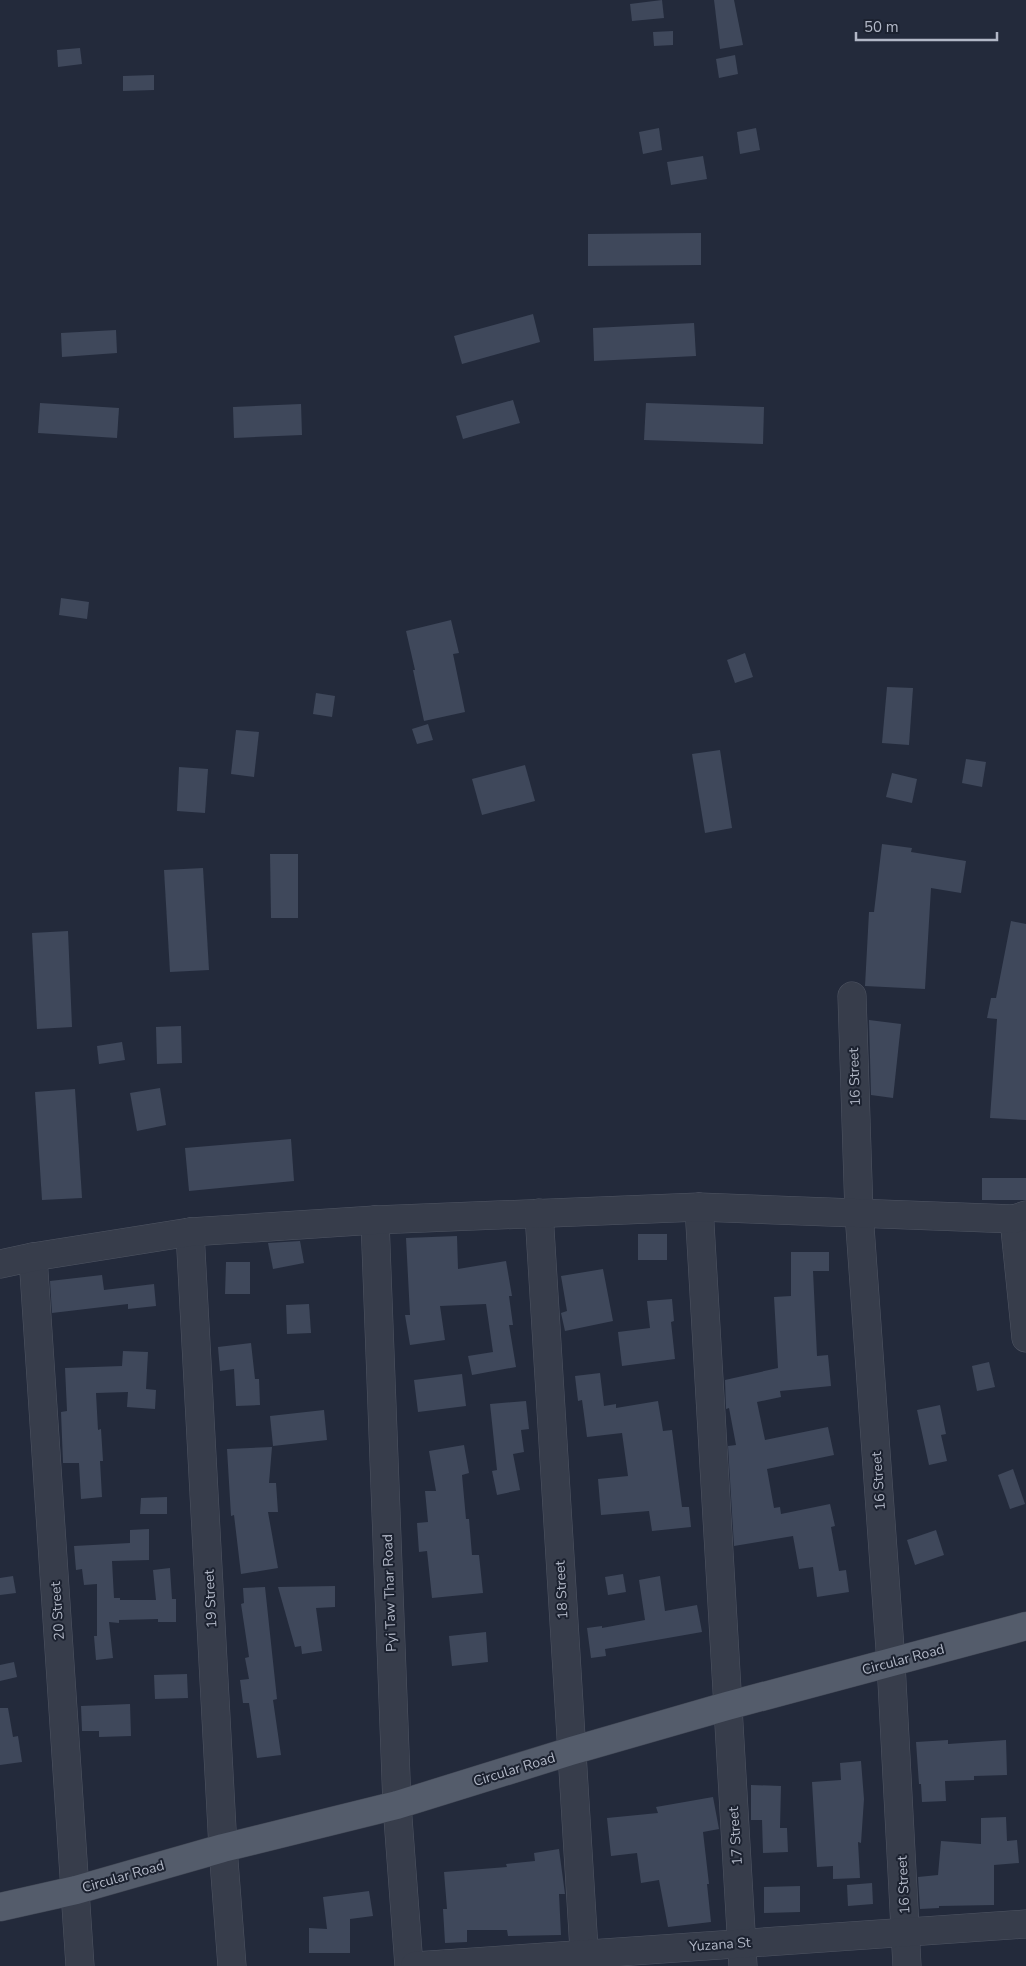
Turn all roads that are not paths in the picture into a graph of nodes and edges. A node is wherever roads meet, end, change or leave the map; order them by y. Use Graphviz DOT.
graph roads {
  1 [pos="852,996"];
  2 [pos="699,1207"];
  3 [pos="539,1213"];
  4 [pos="859,1213"];
  5 [pos="1020,1217"];
  6 [pos="375,1220"];
  7 [pos="190,1232"];
  8 [pos="33,1257"];
  9 [pos="0,1264"];
  10 [pos="1026,1338"];
  11 [pos="1026,1626"];
  12 [pos="891,1663"];
  13 [pos="727,1706"];
  14 [pos="571,1751"];
  15 [pos="396,1805"];
  16 [pos="223,1848"];
  17 [pos="76,1890"];
  18 [pos="0,1907"];
  19 [pos="1026,1924"];
  20 [pos="906,1932"];
  21 [pos="743,1954"];
  22 [pos="584,1960"];
  23 [pos="80,1966"];
  24 [pos="232,1966"];
  25 [pos="409,1966"];
  26 [pos="415,1966"];
  27 [pos="908,1966"];
  1 -- 4 [label="street, 16 Street"];
  2 -- 3 [label="street"];
  2 -- 4 [label="street"];
  2 -- 13 [label="street, 17 Street"];
  3 -- 6 [label="street"];
  3 -- 14 [label="street, 18 Street"];
  4 -- 5 [label="street"];
  4 -- 12 [label="street, 16 Street"];
  5 -- 10 [label="street"];
  6 -- 7 [label="street"];
  6 -- 15 [label="street, Pyi Taw Thar Road"];
  7 -- 8 [label="street"];
  7 -- 16 [label="street, 19 Street"];
  8 -- 9 [label="street"];
  8 -- 17 [label="street, 20 Street"];
  11 -- 12 [label="main road, Circular Road"];
  12 -- 13 [label="main road, Circular Road"];
  12 -- 20 [label="street, 16 Street"];
  13 -- 14 [label="main road, Circular Road"];
  13 -- 21 [label="street, 17 Street"];
  14 -- 15 [label="main road, Circular Road"];
  14 -- 22 [label="street, 18 Street"];
  15 -- 16 [label="main road, Circular Road"];
  15 -- 25 [label="street, Pyi Taw Thar Road"];
  16 -- 17 [label="main road, Circular Road"];
  16 -- 24 [label="street, 19 Street"];
  17 -- 18 [label="main road, Circular Road"];
  17 -- 23 [label="street, 20 Street"];
  19 -- 20 [label="street, Yuzana St"];
  20 -- 21 [label="street, Yuzana St"];
  20 -- 27 [label="street, 16 Street"];
  21 -- 22 [label="street, Yuzana St"];
  22 -- 26 [label="street, Yuzana St"];
}
